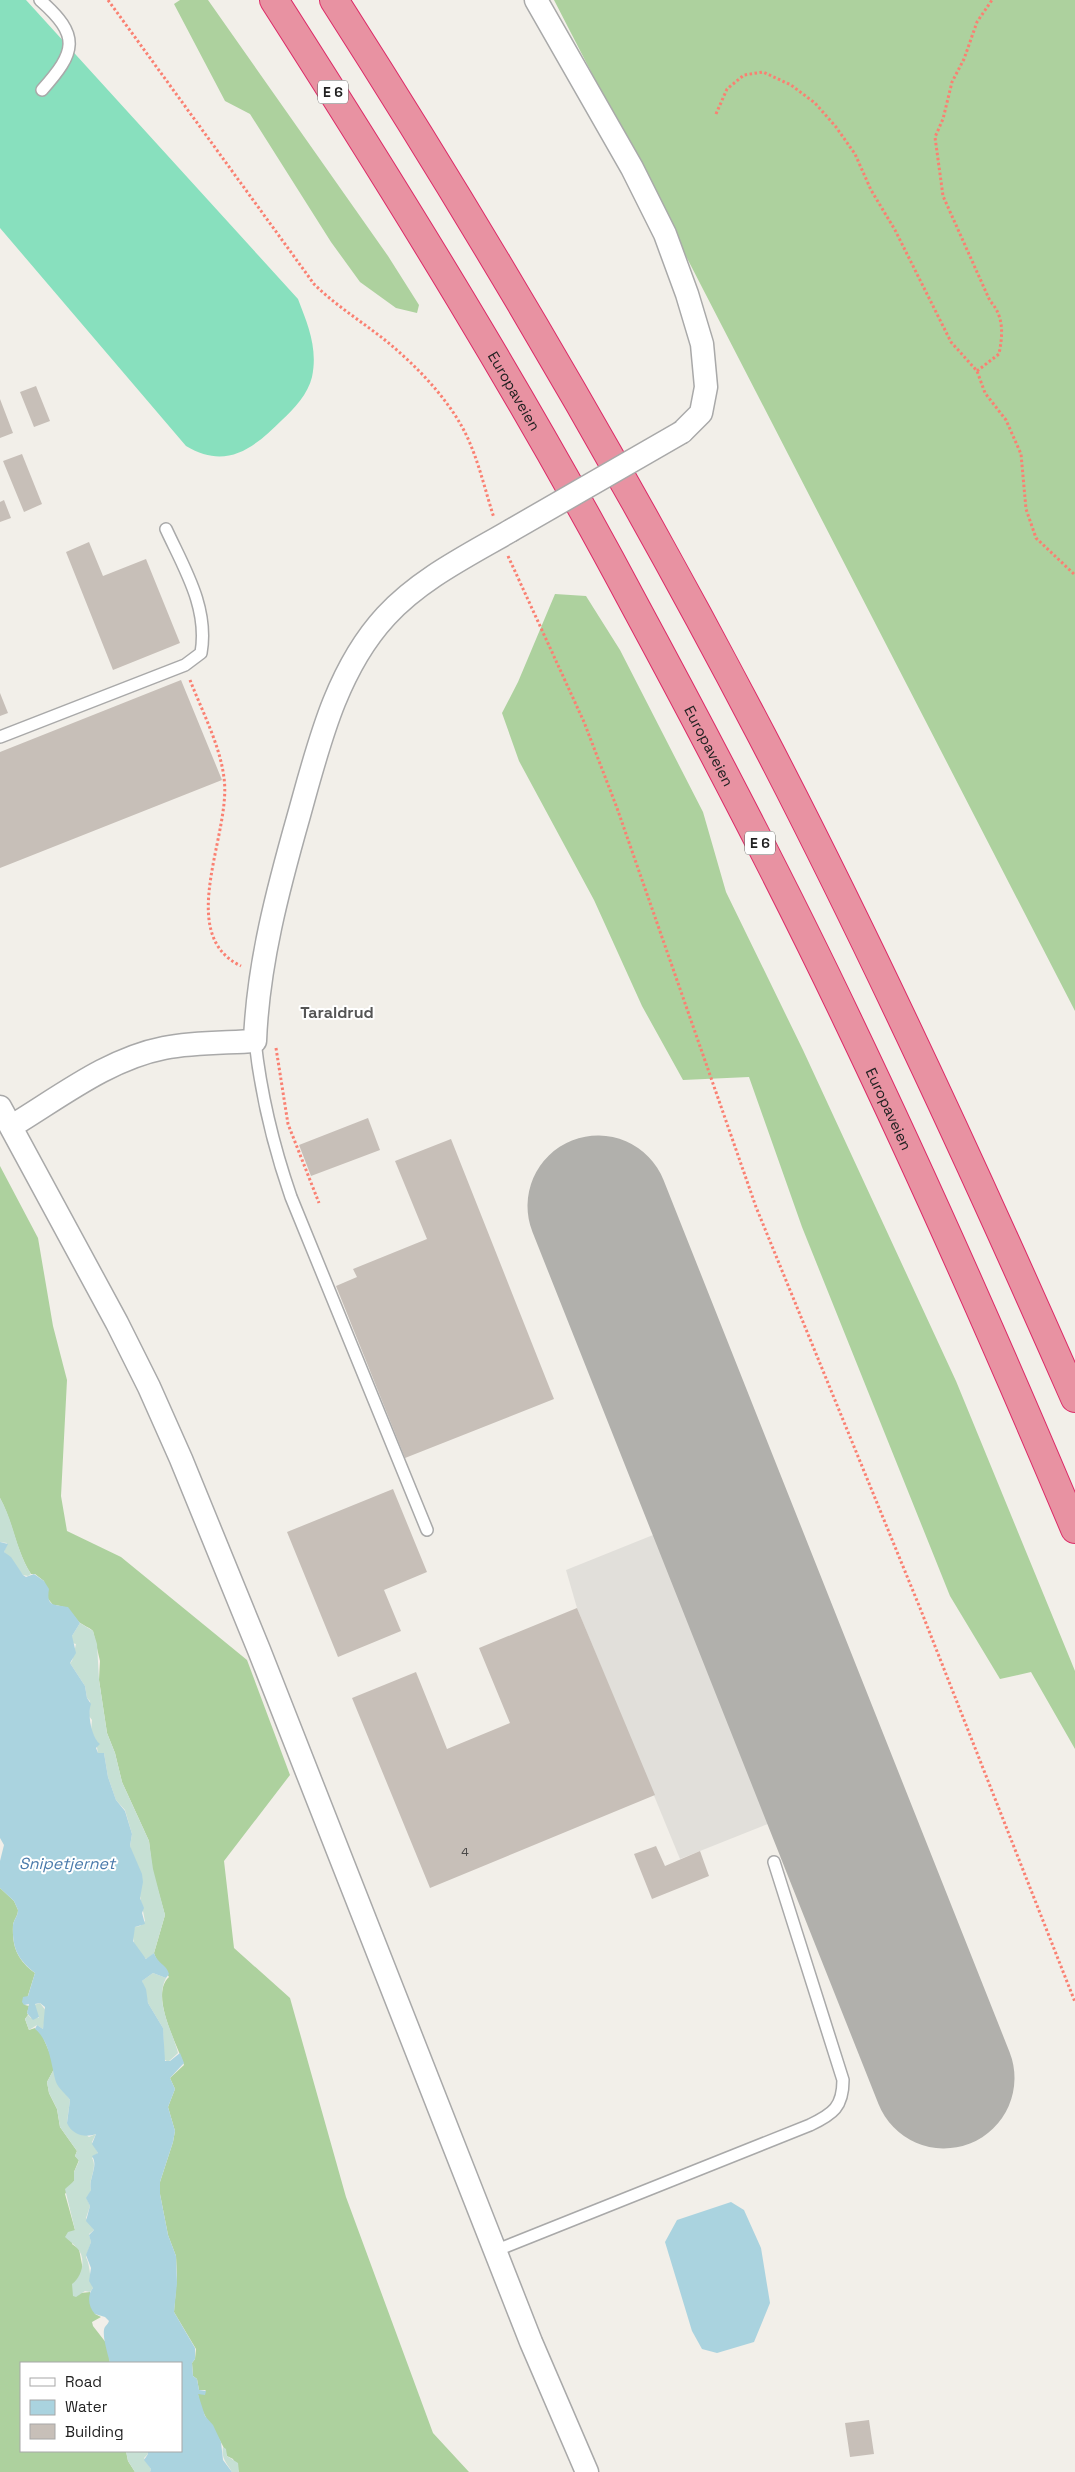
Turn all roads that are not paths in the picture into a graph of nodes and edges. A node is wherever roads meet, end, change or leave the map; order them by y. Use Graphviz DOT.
graph roads {
  1 [pos="40,0"];
  2 [pos="274,0"];
  3 [pos="334,0"];
  4 [pos="536,0"];
  5 [pos="42,90"];
  6 [pos="166,529"];
  7 [pos="0,737"];
  8 [pos="256,1041"];
  9 [pos="0,1107"];
  10 [pos="12,1126"];
  11 [pos="1075,1398"];
  12 [pos="1075,1528"];
  13 [pos="426,1530"];
  14 [pos="774,1862"];
  15 [pos="497,2250"];
  16 [pos="587,2472"];
  1 -- 5 [label="lane"];
  2 -- 12 [label="highway, Europaveien / E 6"];
  3 -- 11 [label="highway"];
  4 -- 8 [label="street, bridge"];
  6 -- 7 [label="lane"];
  8 -- 10 [label="street"];
  8 -- 13 [label="lane"];
  9 -- 10 [label="street"];
  10 -- 15 [label="street"];
  14 -- 15 [label="lane"];
  15 -- 16 [label="street"];
}
